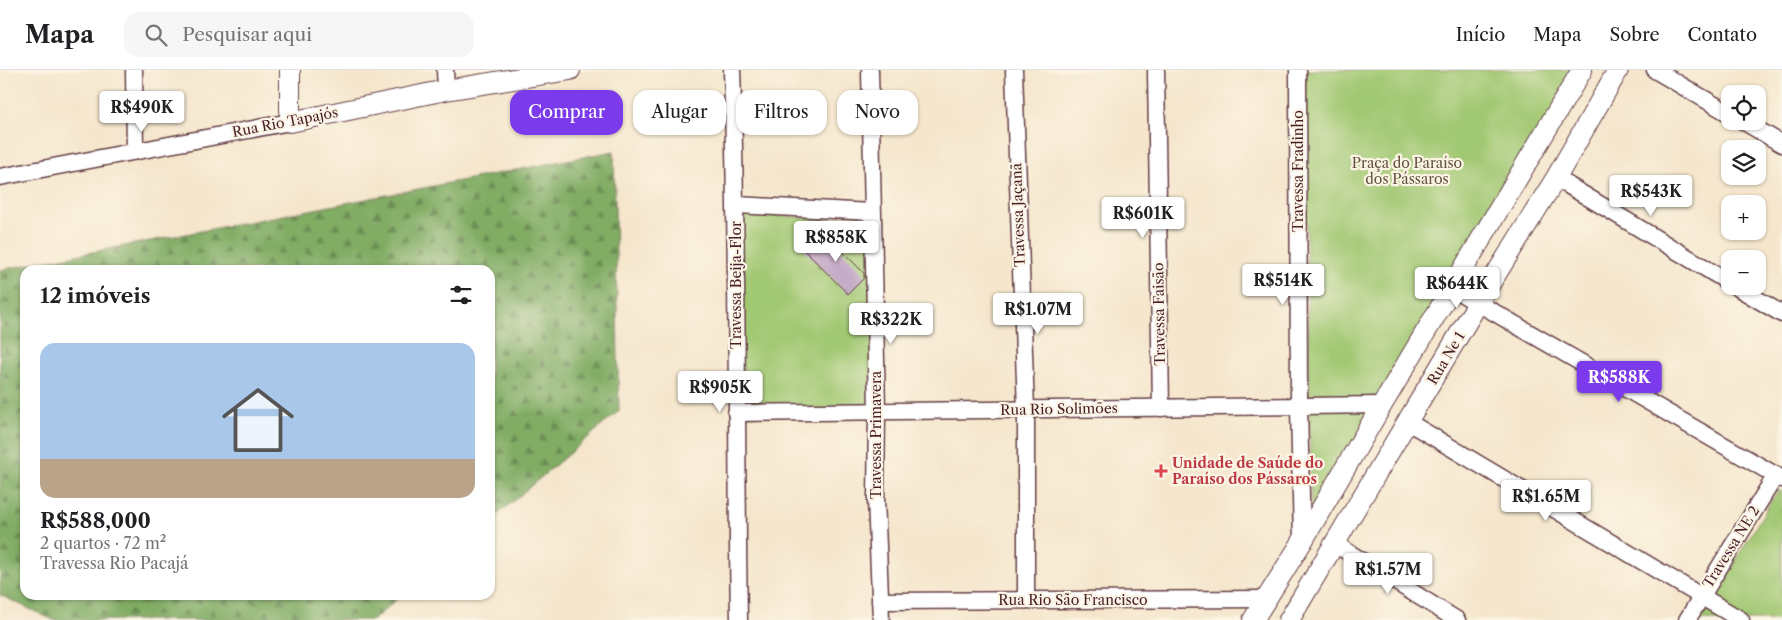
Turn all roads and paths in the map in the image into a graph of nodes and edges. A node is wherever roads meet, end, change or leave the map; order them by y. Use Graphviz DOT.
graph roads {
  1 [pos="134,70"];
  2 [pos="290,70"];
  3 [pos="445,70"];
  4 [pos="570,70"];
  5 [pos="732,70"];
  6 [pos="870,70"];
  7 [pos="1014,70"];
  8 [pos="1156,70"];
  9 [pos="1298,70"];
  10 [pos="1582,70"];
  11 [pos="1618,70"];
  12 [pos="1655,70"];
  13 [pos="446,90"];
  14 [pos="1721,109"];
  15 [pos="290,122"];
  16 [pos="1758,130"];
  17 [pos="1782,144"];
  18 [pos="135,150"];
  19 [pos="0,177"];
  20 [pos="1556,178"];
  21 [pos="736,205"];
  22 [pos="872,212"];
  23 [pos="1721,278"];
  24 [pos="1452,288"];
  25 [pos="1750,295"];
  26 [pos="1478,303"];
  27 [pos="1782,314"];
  28 [pos="1382,405"];
  29 [pos="1300,406"];
  30 [pos="1160,408"];
  31 [pos="1026,410"];
  32 [pos="876,412"];
  33 [pos="736,413"];
  34 [pos="1408,422"];
  35 [pos="1779,477"];
  36 [pos="1302,542"];
  37 [pos="1335,544"];
  38 [pos="1701,596"];
  39 [pos="1267,599"];
  40 [pos="1026,600"];
  41 [pos="880,601"];
  42 [pos="739,620"];
  43 [pos="881,620"];
  44 [pos="1253,620"];
  45 [pos="1289,620"];
  46 [pos="1457,620"];
  47 [pos="1687,620"];
  48 [pos="1741,620"];
  1 -- 18 [label="street"];
  2 -- 15 [label="street"];
  3 -- 13 [label="street"];
  4 -- 13 [label="street, Rua Rio Tapajós"];
  5 -- 21 [label="street, Travessa Beija-Flor"];
  6 -- 22 [label="street, Travessa Primavera"];
  7 -- 31 [label="street, Travessa Jaçanã"];
  8 -- 30 [label="street, Travessa Faisão"];
  9 -- 29 [label="street, Travessa Fradinho"];
  10 -- 24 [label="street"];
  11 -- 20 [label="street, Rua Ne 1"];
  12 -- 14 [label="street"];
  13 -- 15 [label="street, Rua Rio Tapajós"];
  15 -- 18 [label="street, Rua Rio Tapajós"];
  16 -- 17 [label="street"];
  18 -- 19 [label="street, Rua Rio Tapajós"];
  20 -- 23 [label="street"];
  20 -- 26 [label="street, Rua Ne 1"];
  21 -- 22 [label="street"];
  21 -- 33 [label="street, Travessa Beija-Flor"];
  22 -- 32 [label="street, Travessa Primavera"];
  24 -- 26 [label="street"];
  24 -- 28 [label="street"];
  25 -- 27 [label="street"];
  26 -- 34 [label="street, Rua Ne 1"];
  26 -- 35 [label="street"];
  28 -- 29 [label="street, Rua Rio Solimões"];
  28 -- 36 [label="street"];
  29 -- 30 [label="street, Rua Rio Solimões"];
  29 -- 36 [label="street, Travessa Fradinho"];
  30 -- 31 [label="street, Rua Rio Solimões"];
  31 -- 32 [label="street, Rua Rio Solimões"];
  31 -- 40 [label="street, Travessa Jaçanã"];
  32 -- 33 [label="street, Rua Rio Solimões"];
  32 -- 41 [label="street, Travessa Primavera"];
  33 -- 42 [label="street, Travessa Beija-Flor"];
  34 -- 37 [label="street, Rua Ne 1"];
  34 -- 38 [label="street"];
  35 -- 38 [label="street, Travessa NE 2"];
  36 -- 39 [label="street"];
  37 -- 45 [label="street, Rua Ne 1"];
  37 -- 46 [label="street"];
  38 -- 47 [label="street, Travessa NE 2"];
  38 -- 48 [label="street"];
  39 -- 40 [label="street, Rua Rio São Francisco"];
  39 -- 44 [label="street"];
  40 -- 41 [label="street, Rua Rio São Francisco"];
  41 -- 43 [label="street, Travessa Primavera"];
}
